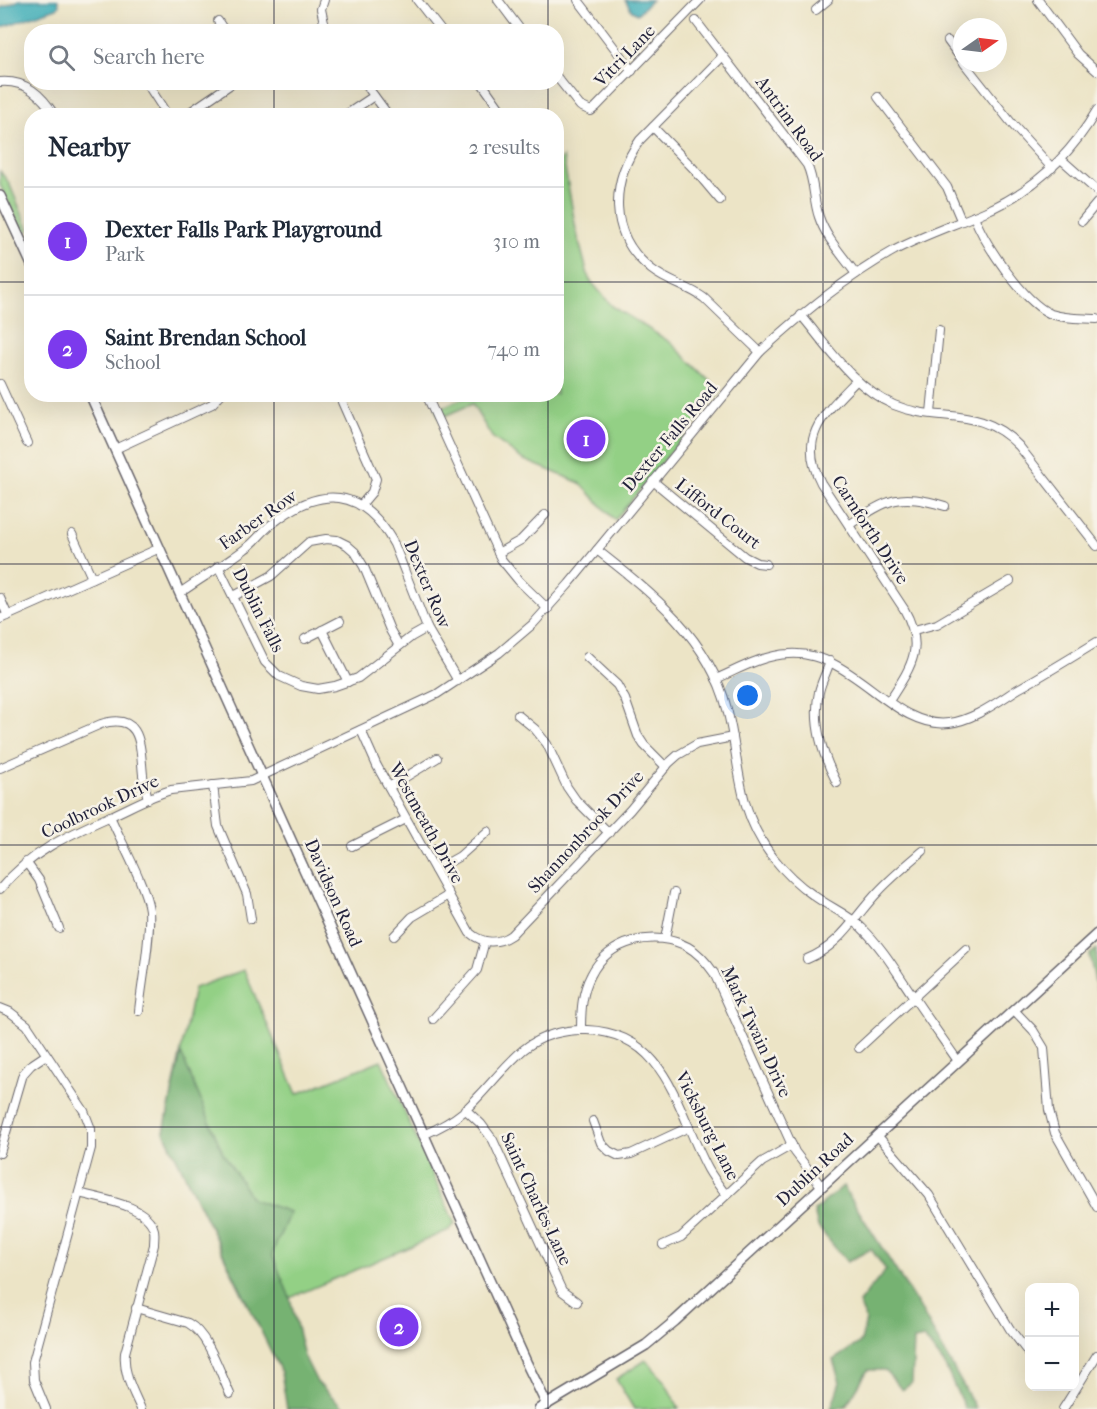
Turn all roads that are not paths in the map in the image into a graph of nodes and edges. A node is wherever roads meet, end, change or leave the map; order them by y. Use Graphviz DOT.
graph roads {
  1 [pos="324,0"];
  2 [pos="417,0"];
  3 [pos="498,0"];
  4 [pos="578,0"];
  5 [pos="700,0"];
  6 [pos="828,0"];
  7 [pos="1038,0"];
  8 [pos="816,9"];
  9 [pos="218,21"];
  10 [pos="696,21"];
  11 [pos="220,24"];
  12 [pos="325,24"];
  13 [pos="436,24"];
  14 [pos="516,24"];
  15 [pos="948,41"];
  16 [pos="953,48"];
  17 [pos="723,56"];
  18 [pos="632,71"];
  19 [pos="1097,71"];
  20 [pos="972,72"];
  21 [pos="0,82"];
  22 [pos="24,86"];
  23 [pos="564,86"];
  24 [pos="32,90"];
  25 [pos="151,90"];
  26 [pos="222,90"];
  27 [pos="370,90"];
  28 [pos="487,90"];
  29 [pos="374,96"];
  30 [pos="878,97"];
  31 [pos="50,108"];
  32 [pos="163,108"];
  33 [pos="196,108"];
  34 [pos="356,108"];
  35 [pos="383,108"];
  36 [pos="499,108"];
  37 [pos="1097,110"];
  38 [pos="653,127"];
  39 [pos="1061,159"];
  40 [pos="1052,168"];
  41 [pos="1097,191"];
  42 [pos="0,196"];
  43 [pos="720,200"];
  44 [pos="1097,203"];
  45 [pos="974,216"];
  46 [pos="961,220"];
  47 [pos="1082,221"];
  48 [pos="24,248"];
  49 [pos="856,274"];
  50 [pos="801,315"];
  51 [pos="1097,319"];
  52 [pos="939,330"];
  53 [pos="760,352"];
  54 [pos="857,380"];
  55 [pos="0,384"];
  56 [pos="94,402"];
  57 [pos="214,402"];
  58 [pos="342,402"];
  59 [pos="430,402"];
  60 [pos="931,413"];
  61 [pos="27,443"];
  62 [pos="115,449"];
  63 [pos="653,482"];
  64 [pos="361,505"];
  65 [pos="945,506"];
  66 [pos="545,515"];
  67 [pos="849,525"];
  68 [pos="72,534"];
  69 [pos="1097,546"];
  70 [pos="160,548"];
  71 [pos="597,550"];
  72 [pos="498,553"];
  73 [pos="766,564"];
  74 [pos="218,566"];
  75 [pos="92,578"];
  76 [pos="1010,581"];
  77 [pos="180,593"];
  78 [pos="234,596"];
  79 [pos="0,598"];
  80 [pos="548,609"];
  81 [pos="4,618"];
  82 [pos="340,621"];
  83 [pos="427,628"];
  84 [pos="322,630"];
  85 [pos="914,630"];
  86 [pos="304,639"];
  87 [pos="1097,642"];
  88 [pos="399,646"];
  89 [pos="587,657"];
  90 [pos="830,662"];
  91 [pos="716,679"];
  92 [pos="458,681"];
  93 [pos="348,682"];
  94 [pos="889,701"];
  95 [pos="518,715"];
  96 [pos="361,730"];
  97 [pos="733,737"];
  98 [pos="437,758"];
  99 [pos="666,766"];
  100 [pos="0,768"];
  101 [pos="261,775"];
  102 [pos="837,783"];
  103 [pos="213,785"];
  104 [pos="389,787"];
  105 [pos="148,799"];
  106 [pos="110,816"];
  107 [pos="406,819"];
  108 [pos="488,831"];
  109 [pos="609,832"];
  110 [pos="352,846"];
  111 [pos="923,851"];
  112 [pos="26,862"];
  113 [pos="435,870"];
  114 [pos="0,889"];
  115 [pos="674,893"];
  116 [pos="449,895"];
  117 [pos="251,919"];
  118 [pos="854,921"];
  119 [pos="59,928"];
  120 [pos="1097,934"];
  121 [pos="394,936"];
  122 [pos="665,939"];
  123 [pos="485,941"];
  124 [pos="966,949"];
  125 [pos="807,959"];
  126 [pos="914,997"];
  127 [pos="0,1008"];
  128 [pos="1014,1010"];
  129 [pos="139,1011"];
  130 [pos="433,1019"];
  131 [pos="581,1030"];
  132 [pos="859,1048"];
  133 [pos="46,1055"];
  134 [pos="958,1061"];
  135 [pos="465,1109"];
  136 [pos="593,1121"];
  137 [pos="689,1127"];
  138 [pos="423,1135"];
  139 [pos="877,1135"];
  140 [pos="792,1145"];
  141 [pos="0,1153"];
  142 [pos="822,1186"];
  143 [pos="79,1193"];
  144 [pos="726,1195"];
  145 [pos="1097,1207"];
  146 [pos="663,1245"];
  147 [pos="577,1302"];
  148 [pos="136,1308"];
  149 [pos="1025,1350"];
  150 [pos="1097,1355"];
  151 [pos="1079,1381"];
  152 [pos="1073,1391"];
  153 [pos="230,1394"];
  154 [pos="543,1407"];
  155 [pos="46,1409"];
  156 [pos="141,1409"];
  157 [pos="1063,1409"];
  1 -- 12 [label="street"];
  2 -- 13 [label="street"];
  3 -- 14 [label="street"];
  4 -- 18 [label="street"];
  5 -- 18 [label="street, Vitri Lane"];
  6 -- 8 [label="street"];
  7 -- 19 [label="street"];
  9 -- 11 [label="street"];
  10 -- 17 [label="street, Antrim Road"];
  15 -- 16 [label="street"];
  17 -- 38 [label="street"];
  17 -- 49 [label="street, Antrim Road"];
  18 -- 23 [label="street, Vitri Lane"];
  20 -- 40 [label="street"];
  21 -- 22 [label="street"];
  24 -- 31 [label="street"];
  25 -- 32 [label="street"];
  26 -- 33 [label="street"];
  27 -- 29 [label="street"];
  28 -- 36 [label="street"];
  29 -- 34 [label="street"];
  29 -- 35 [label="street"];
  30 -- 46 [label="street"];
  37 -- 39 [label="street, Dexter Falls Road"];
  38 -- 43 [label="street"];
  38 -- 53 [label="street"];
  39 -- 40 [label="street, Dexter Falls Road"];
  39 -- 41 [label="street"];
  40 -- 45 [label="street, Dexter Falls Road"];
  42 -- 48 [label="main road"];
  44 -- 47 [label="street"];
  45 -- 46 [label="street, Dexter Falls Road"];
  45 -- 51 [label="street"];
  46 -- 49 [label="street, Dexter Falls Road"];
  49 -- 50 [label="street, Dexter Falls Road"];
  50 -- 53 [label="street, Dexter Falls Road"];
  50 -- 54 [label="street"];
  52 -- 60 [label="street"];
  53 -- 63 [label="street, Dexter Falls Road"];
  54 -- 60 [label="street"];
  54 -- 67 [label="street, Carnforth Drive"];
  55 -- 61 [label="street"];
  56 -- 62 [label="main road, Davidson Road"];
  57 -- 62 [label="street"];
  58 -- 64 [label="street"];
  59 -- 72 [label="street"];
  60 -- 69 [label="street"];
  62 -- 70 [label="main road, Davidson Road"];
  63 -- 71 [label="street, Dexter Falls Road"];
  63 -- 73 [label="street, Lifford Court"];
  64 -- 74 [label="street, Farber Row"];
  64 -- 83 [label="street, Dexter Row"];
  65 -- 67 [label="street"];
  66 -- 72 [label="street"];
  67 -- 85 [label="street, Carnforth Drive"];
  68 -- 75 [label="street"];
  70 -- 75 [label="street"];
  70 -- 77 [label="main road, Davidson Road"];
  71 -- 80 [label="street, Dexter Falls Road"];
  71 -- 91 [label="street"];
  72 -- 80 [label="street"];
  74 -- 77 [label="street, Farber Row"];
  74 -- 78 [label="street, Dublin Falls"];
  75 -- 81 [label="street"];
  76 -- 85 [label="street"];
  77 -- 101 [label="main road, Davidson Road"];
  78 -- 88 [label="street"];
  78 -- 93 [label="street, Dublin Falls"];
  79 -- 81 [label="street"];
  80 -- 92 [label="street, Dexter Falls Road"];
  82 -- 84 [label="street"];
  83 -- 88 [label="street, Dublin Falls"];
  83 -- 92 [label="street, Dexter Row"];
  84 -- 86 [label="street"];
  84 -- 93 [label="street"];
  85 -- 94 [label="street, Carnforth Drive"];
  87 -- 94 [label="street"];
  88 -- 93 [label="street, Dublin Falls"];
  89 -- 99 [label="street"];
  90 -- 91 [label="street"];
  90 -- 94 [label="street"];
  90 -- 102 [label="street"];
  91 -- 97 [label="street"];
  92 -- 96 [label="street, Dexter Falls Road"];
  95 -- 109 [label="street"];
  96 -- 101 [label="street, Dexter Falls Road"];
  96 -- 104 [label="street, Westmeath Drive"];
  97 -- 99 [label="street, Shannonbrook Drive"];
  97 -- 118 [label="street"];
  98 -- 104 [label="street"];
  99 -- 109 [label="street, Shannonbrook Drive"];
  100 -- 105 [label="street"];
  101 -- 103 [label="street, Coolbrook Drive"];
  101 -- 138 [label="main road, Davidson Road"];
  103 -- 105 [label="street, Coolbrook Drive"];
  103 -- 117 [label="street"];
  104 -- 107 [label="street, Westmeath Drive"];
  105 -- 106 [label="street, Coolbrook Drive"];
  106 -- 112 [label="street, Coolbrook Drive"];
  106 -- 129 [label="street"];
  107 -- 110 [label="street"];
  107 -- 113 [label="street, Westmeath Drive"];
  108 -- 113 [label="street"];
  109 -- 123 [label="street, Shannonbrook Drive"];
  111 -- 118 [label="street"];
  112 -- 114 [label="street, Coolbrook Drive"];
  112 -- 119 [label="street"];
  113 -- 116 [label="street, Westmeath Drive"];
  115 -- 122 [label="street"];
  116 -- 121 [label="street"];
  116 -- 123 [label="street, Westmeath Drive"];
  118 -- 125 [label="street"];
  118 -- 126 [label="street"];
  120 -- 128 [label="main road, Dublin Road"];
  122 -- 131 [label="street, Mark Twain Drive"];
  122 -- 140 [label="street, Mark Twain Drive"];
  123 -- 130 [label="street"];
  124 -- 126 [label="street"];
  126 -- 132 [label="street"];
  126 -- 134 [label="street"];
  127 -- 133 [label="street"];
  128 -- 134 [label="main road, Dublin Road"];
  128 -- 145 [label="street"];
  131 -- 135 [label="street, Vicksburg Lane"];
  131 -- 137 [label="street, Vicksburg Lane"];
  133 -- 141 [label="street"];
  133 -- 143 [label="street"];
  134 -- 139 [label="main road, Dublin Road"];
  135 -- 138 [label="street, Vicksburg Lane"];
  135 -- 147 [label="street, Saint Charles Lane"];
  136 -- 137 [label="street"];
  137 -- 144 [label="street, Vicksburg Lane"];
  138 -- 154 [label="main road, Davidson Road"];
  139 -- 142 [label="main road, Dublin Road"];
  139 -- 149 [label="street"];
  140 -- 142 [label="street, Mark Twain Drive"];
  140 -- 144 [label="street"];
  142 -- 154 [label="main road, Dublin Road"];
  143 -- 148 [label="street"];
  143 -- 155 [label="street"];
  144 -- 146 [label="street"];
  148 -- 153 [label="street"];
  148 -- 156 [label="street"];
  150 -- 151 [label="street"];
  152 -- 157 [label="street"];
}
